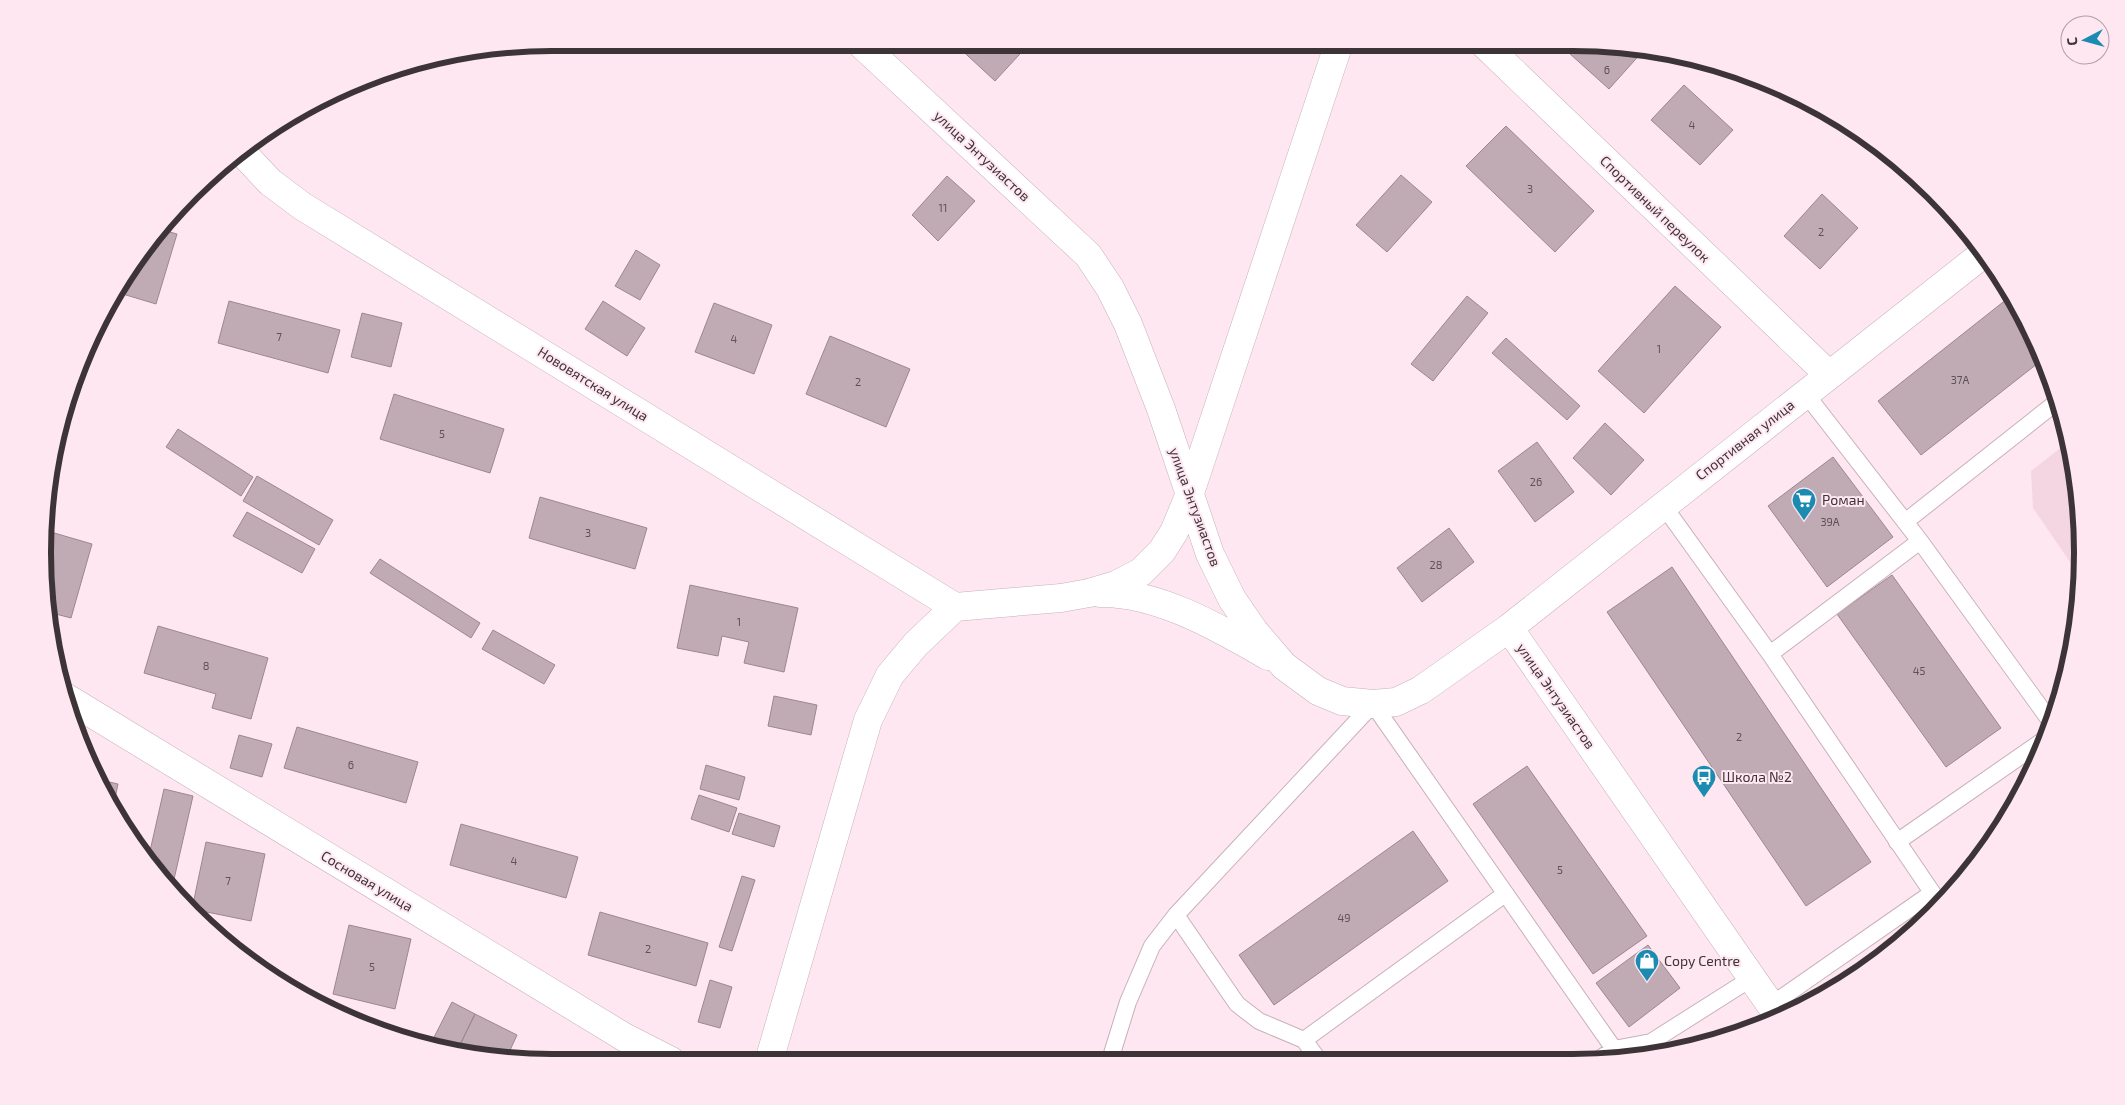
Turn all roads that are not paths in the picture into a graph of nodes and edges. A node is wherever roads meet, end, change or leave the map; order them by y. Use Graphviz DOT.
graph roads {
  1 [pos="869,51"];
  2 [pos="1336,51"];
  3 [pos="1490,51"];
  4 [pos="246,156"];
  5 [pos="1978,258"];
  6 [pos="1828,374"];
  7 [pos="1805,393"];
  8 [pos="2052,406"];
  9 [pos="1189,496"];
  10 [pos="1663,506"];
  11 [pos="1905,522"];
  12 [pos="1920,541"];
  13 [pos="1089,593"];
  14 [pos="955,607"];
  15 [pos="1509,628"];
  16 [pos="1770,654"];
  17 [pos="1284,666"];
  18 [pos="74,703"];
  19 [pos="1373,704"];
  20 [pos="2046,716"];
  21 [pos="2035,746"];
  22 [pos="1897,842"];
  23 [pos="1505,894"];
  24 [pos="1935,898"];
  25 [pos="1931,902"];
  26 [pos="1176,915"];
  27 [pos="1752,978"];
  28 [pos="1775,1011"];
  29 [pos="1304,1040"];
  30 [pos="1617,1052"];
  31 [pos="1607,1053"];
  32 [pos="658,1054"];
  33 [pos="771,1054"];
  34 [pos="1112,1054"];
  35 [pos="1314,1054"];
  1 -- 9 [label="street, улица Энтузиастов"];
  2 -- 9 [label="street"];
  3 -- 6 [label="street, Спортивный переулок"];
  4 -- 14 [label="street, Нововятская улица"];
  5 -- 6 [label="street, Спортивная улица"];
  6 -- 7 [label="street, Спортивная улица"];
  7 -- 10 [label="street, Спортивная улица"];
  7 -- 11 [label="lane"];
  8 -- 11 [label="lane"];
  9 -- 13 [label="street"];
  9 -- 17 [label="street, улица Энтузиастов"];
  10 -- 15 [label="street, Спортивная улица"];
  10 -- 16 [label="lane"];
  11 -- 12 [label="lane"];
  12 -- 16 [label="lane"];
  12 -- 20 [label="lane"];
  13 -- 14 [label="street"];
  13 -- 17 [label="street"];
  14 -- 33 [label="street"];
  15 -- 19 [label="street, улица Энтузиастов"];
  15 -- 27 [label="street, улица Энтузиастов"];
  16 -- 22 [label="lane"];
  17 -- 19 [label="street, улица Энтузиастов"];
  18 -- 32 [label="street, Сосновая улица"];
  19 -- 23 [label="lane"];
  19 -- 26 [label="lane"];
  21 -- 22 [label="lane"];
  22 -- 24 [label="lane"];
  23 -- 29 [label="lane"];
  23 -- 31 [label="lane"];
  25 -- 28 [label="lane"];
  26 -- 29 [label="lane"];
  26 -- 34 [label="lane"];
  27 -- 28 [label="street, улица Энтузиастов"];
  27 -- 30 [label="lane"];
  29 -- 35 [label="lane"];
}
